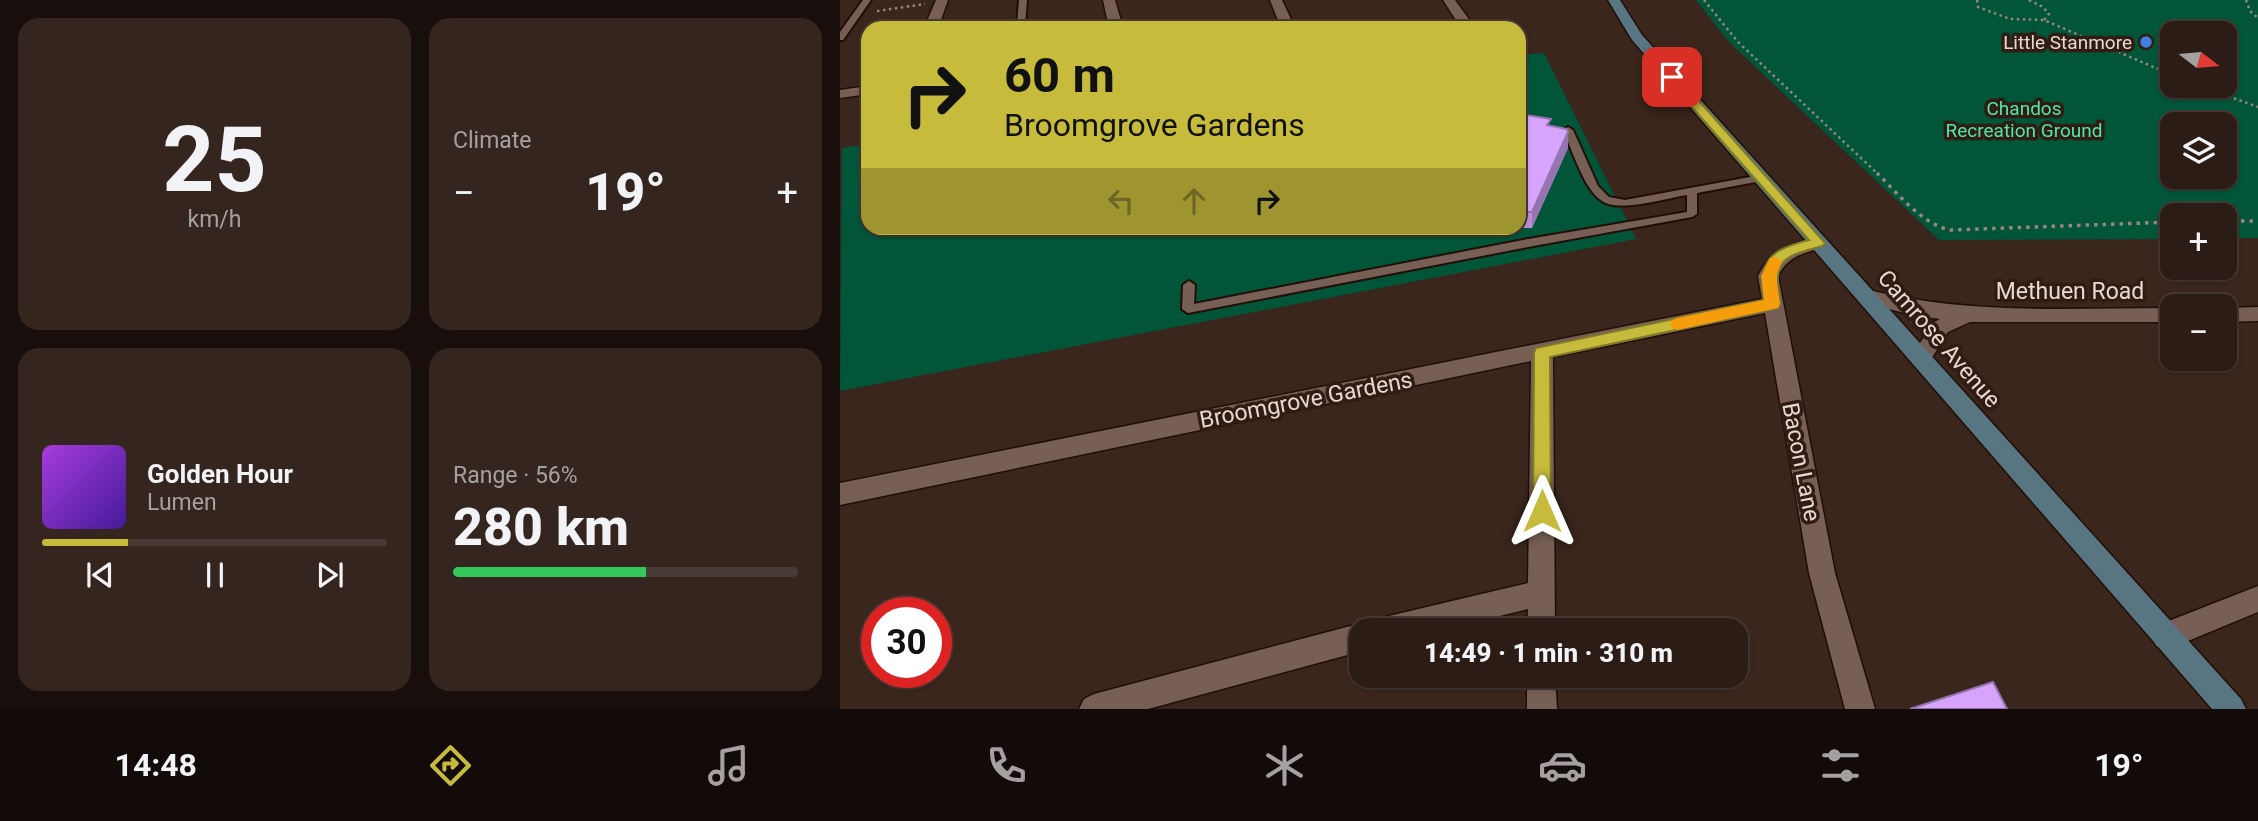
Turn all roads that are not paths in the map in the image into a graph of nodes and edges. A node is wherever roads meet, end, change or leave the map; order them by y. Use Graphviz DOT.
graph roads {
  1 [pos="867,0"];
  2 [pos="1023,0"];
  3 [pos="1109,0"];
  4 [pos="1276,0"];
  5 [pos="1449,0"];
  6 [pos="1614,0"];
  7 [pos="941,1"];
  8 [pos="934,21"];
  9 [pos="1021,21"];
  10 [pos="1114,21"];
  11 [pos="1286,21"];
  12 [pos="1463,21"];
  13 [pos="840,37"];
  14 [pos="861,91"];
  15 [pos="840,94"];
  16 [pos="1568,130"];
  17 [pos="1761,178"];
  18 [pos="1692,191"];
  19 [pos="1818,243"];
  20 [pos="1189,285"];
  21 [pos="1868,297"];
  22 [pos="1772,304"];
  23 [pos="2258,314"];
  24 [pos="1967,315"];
  25 [pos="2160,315"];
  26 [pos="2237,315"];
  27 [pos="1542,353"];
  28 [pos="1921,358"];
  29 [pos="840,494"];
  30 [pos="1541,593"];
  31 [pos="2258,598"];
  32 [pos="1438,618"];
  33 [pos="1541,618"];
  34 [pos="2166,636"];
  35 [pos="1349,640"];
  36 [pos="1541,688"];
  37 [pos="1094,709"];
  38 [pos="1542,709"];
  39 [pos="1860,709"];
  40 [pos="2231,709"];
  1 -- 13 [label="lane"];
  2 -- 9 [label="lane"];
  3 -- 10 [label="street"];
  4 -- 11 [label="street"];
  5 -- 12 [label="street"];
  6 -- 17 [label="street, Camrose Avenue"];
  7 -- 8 [label="street"];
  14 -- 15 [label="street"];
  16 -- 18 [label="lane"];
  17 -- 18 [label="lane"];
  17 -- 19 [label="street, Camrose Avenue"];
  18 -- 20 [label="lane"];
  19 -- 21 [label="street, Camrose Avenue"];
  19 -- 22 [label="street, Bacon Lane"];
  21 -- 24 [label="street, Methuen Road"];
  21 -- 28 [label="street, Camrose Avenue"];
  22 -- 27 [label="street, Broomgrove Gardens"];
  22 -- 39 [label="street, Bacon Lane"];
  23 -- 26 [label="street"];
  24 -- 25 [label="street, Methuen Road"];
  24 -- 28 [label="street, Methuen Road"];
  27 -- 29 [label="street, Broomgrove Gardens"];
  27 -- 30 [label="street"];
  28 -- 34 [label="street, Camrose Avenue"];
  30 -- 32 [label="street"];
  30 -- 33 [label="street"];
  31 -- 34 [label="street"];
  34 -- 40 [label="street, Camrose Avenue"];
  35 -- 37 [label="street"];
  36 -- 38 [label="street"];
}
